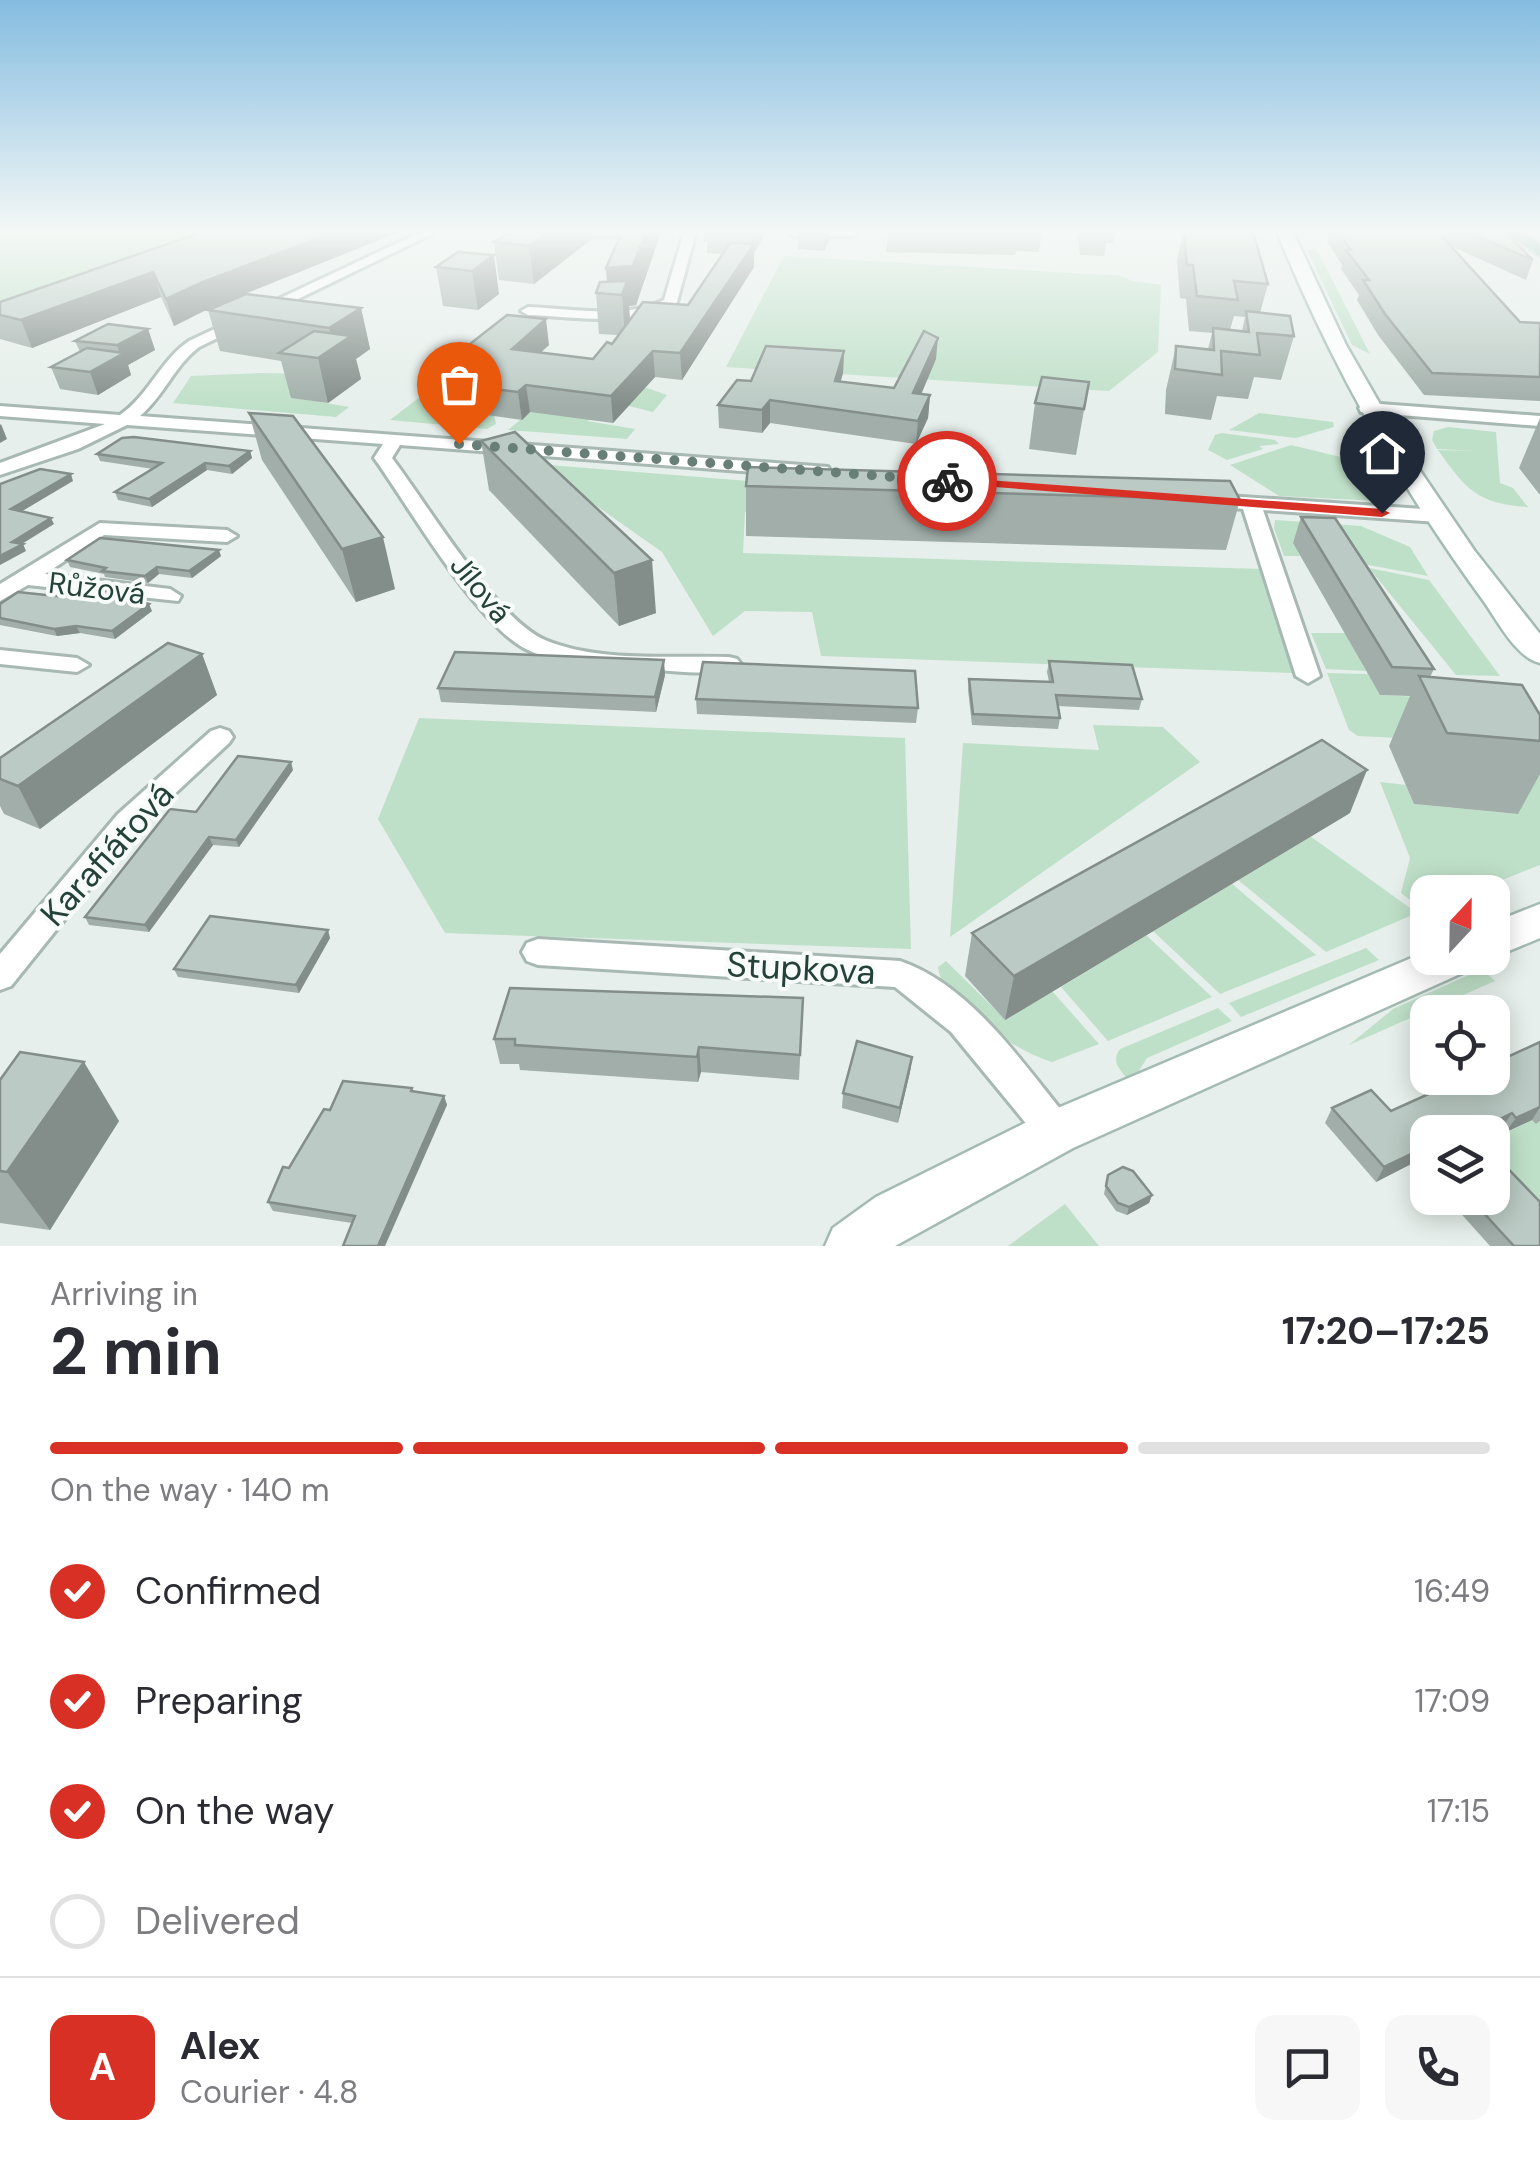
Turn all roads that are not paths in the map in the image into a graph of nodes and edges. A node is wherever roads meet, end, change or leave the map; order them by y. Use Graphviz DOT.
graph roads {
  1 [pos="307,290"];
  2 [pos="674,290"];
  3 [pos="1311,290"];
  4 [pos="528,311"];
  5 [pos="1367,408"];
  6 [pos="0,411"];
  7 [pos="120,420"];
  8 [pos="1540,420"];
  9 [pos="395,439"];
  10 [pos="0,470"];
  11 [pos="840,472"];
  12 [pos="1197,500"];
  13 [pos="1251,504"];
  14 [pos="1438,516"];
  15 [pos="226,536"];
  16 [pos="24,578"];
  17 [pos="0,594"];
  18 [pos="170,596"];
  19 [pos="1540,654"];
  20 [pos="0,657"];
  21 [pos="78,665"];
  22 [pos="745,665"];
  23 [pos="1308,676"];
  24 [pos="220,736"];
  25 [pos="1540,920"];
  26 [pos="1510,933"];
  27 [pos="538,952"];
  28 [pos="1415,975"];
  29 [pos="0,978"];
  30 [pos="1056,1132"];
  31 [pos="851,1246"];
  1 -- 7 [label="street"];
  2 -- 4 [label="street"];
  3 -- 5 [label="street"];
  5 -- 8 [label="street"];
  5 -- 14 [label="street"];
  6 -- 7 [label="street"];
  7 -- 9 [label="street"];
  7 -- 10 [label="street"];
  9 -- 11 [label="street"];
  9 -- 22 [label="street, Jílová"];
  12 -- 13 [label="street"];
  13 -- 14 [label="street"];
  13 -- 23 [label="street"];
  14 -- 19 [label="street"];
  15 -- 16 [label="street, Růžová"];
  16 -- 17 [label="street, Růžová"];
  16 -- 18 [label="street, Růžová"];
  20 -- 21 [label="street"];
  24 -- 29 [label="street, Karafiátová"];
  25 -- 26 [label="street"];
  27 -- 30 [label="street, Stupkova"];
  28 -- 30 [label="street"];
  30 -- 31 [label="street"];
}
